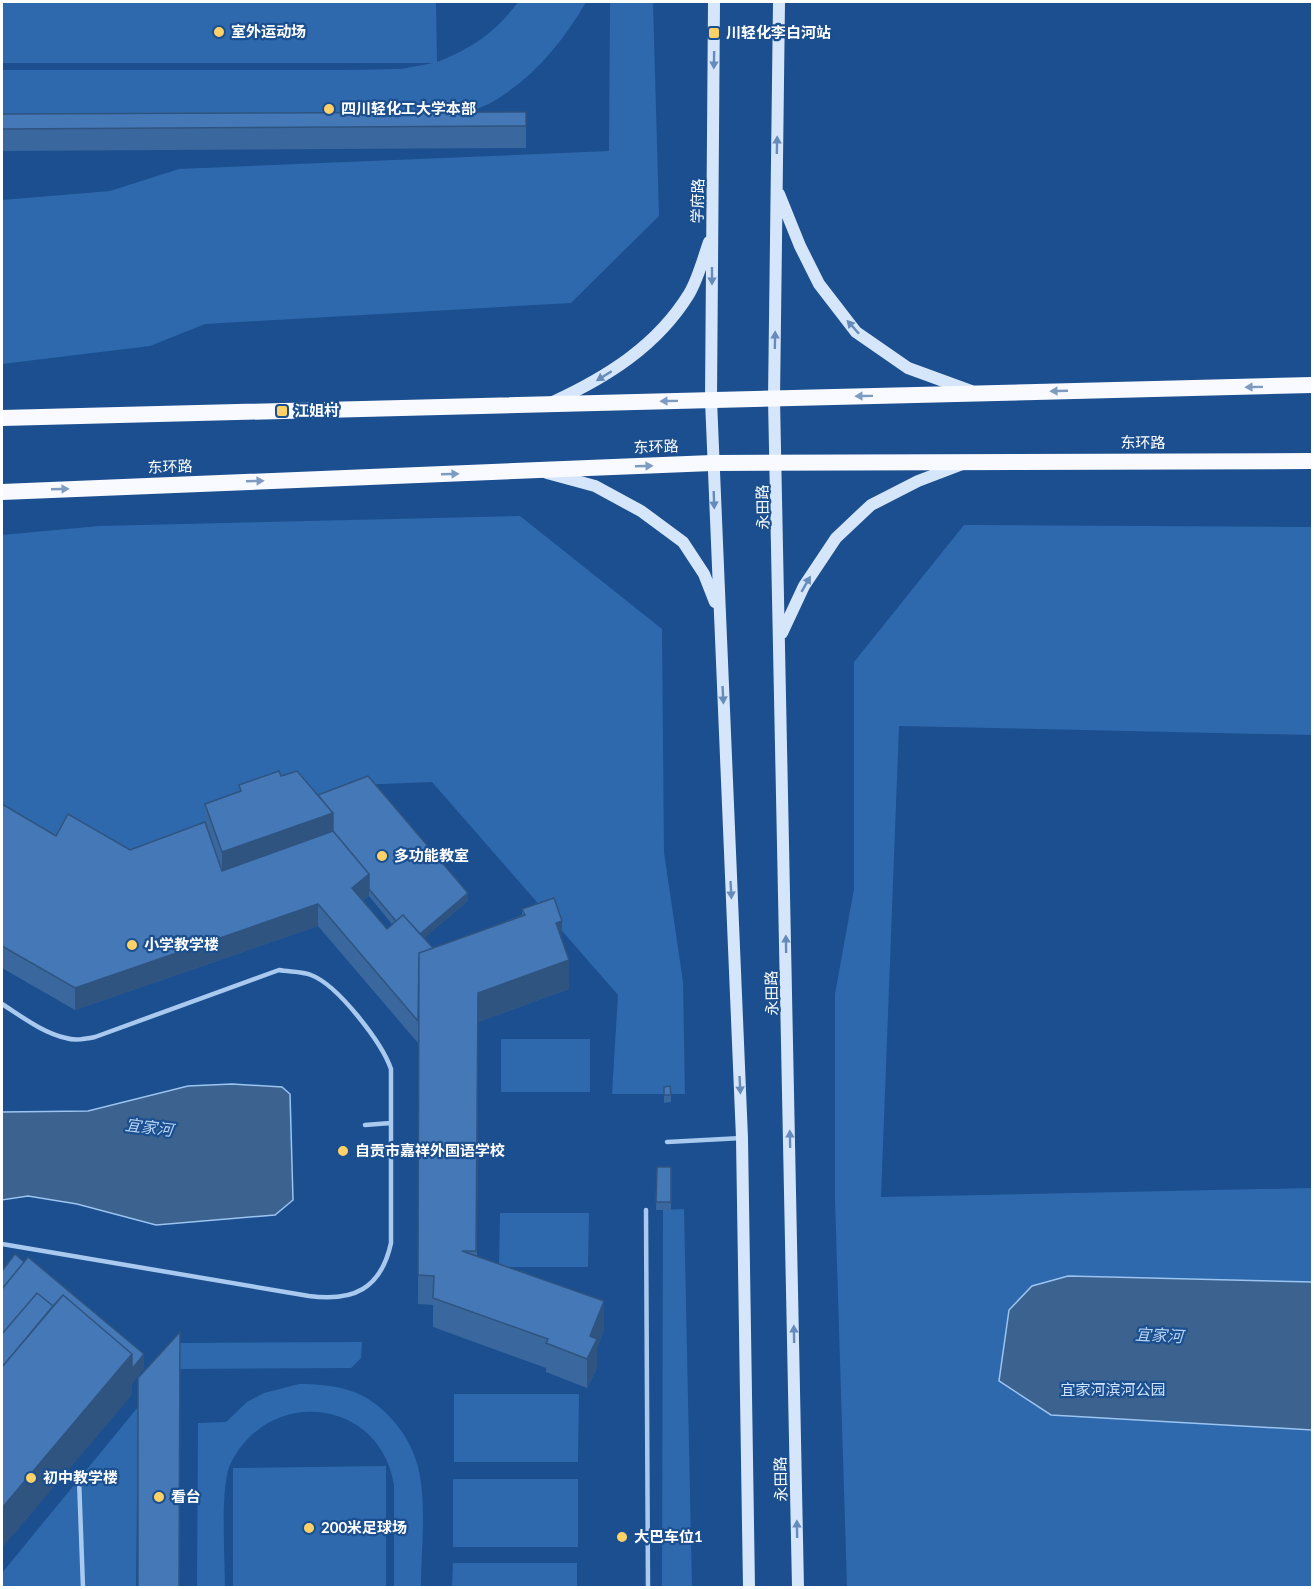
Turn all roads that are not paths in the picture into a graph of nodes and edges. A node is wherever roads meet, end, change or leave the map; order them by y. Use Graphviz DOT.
graph roads {
  1 [pos="714,2"];
  2 [pos="778,2"];
  3 [pos="777,187"];
  4 [pos="712,233"];
  5 [pos="1312,385"];
  6 [pos="977,394"];
  7 [pos="774,399"];
  8 [pos="711,400"];
  9 [pos="548,404"];
  10 [pos="2,418"];
  11 [pos="1312,461"];
  12 [pos="777,462"];
  13 [pos="968,462"];
  14 [pos="712,463"];
  15 [pos="537,470"];
  16 [pos="2,492"];
  17 [pos="719,610"];
  18 [pos="780,636"];
  19 [pos="2,1004"];
  20 [pos="391,1123"];
  21 [pos="364,1125"];
  22 [pos="742,1138"];
  23 [pos="667,1142"];
  24 [pos="646,1210"];
  25 [pos="2,1244"];
  26 [pos="79,1479"];
  27 [pos="83,1587"];
  28 [pos="648,1587"];
  29 [pos="748,1587"];
  30 [pos="798,1587"];
  1 -- 4 [label="main road, 学府路, one-way"];
  3 -- 2 [label="main road, one-way"];
  6 -- 3 [label="main road, one-way"];
  7 -- 3 [label="main road, one-way"];
  4 -- 8 [label="main road, 学府路, one-way"];
  4 -- 9 [label="main road, one-way"];
  5 -- 6 [label="highway, one-way"];
  6 -- 7 [label="highway, one-way"];
  7 -- 8 [label="highway"];
  7 -- 12 [label="main road, 永田路"];
  8 -- 9 [label="highway, one-way"];
  8 -- 14 [label="main road"];
  9 -- 10 [label="highway"];
  11 -- 13 [label="highway, 东环路"];
  12 -- 13 [label="highway, 东环路"];
  12 -- 14 [label="highway, 东环路"];
  12 -- 18 [label="main road, 永田路"];
  18 -- 13 [label="main road, one-way"];
  15 -- 14 [label="highway, 东环路, one-way"];
  14 -- 17 [label="main road, one-way"];
  16 -- 15 [label="highway, 东环路, one-way"];
  15 -- 17 [label="main road"];
  17 -- 22 [label="main road, one-way"];
  30 -- 18 [label="main road, 永田路, one-way"];
  19 -- 20 [label="lane"];
  20 -- 21 [label="lane"];
  20 -- 25 [label="lane"];
  22 -- 23 [label="lane"];
  22 -- 29 [label="main road"];
  24 -- 28 [label="lane"];
  26 -- 27 [label="lane"];
}
